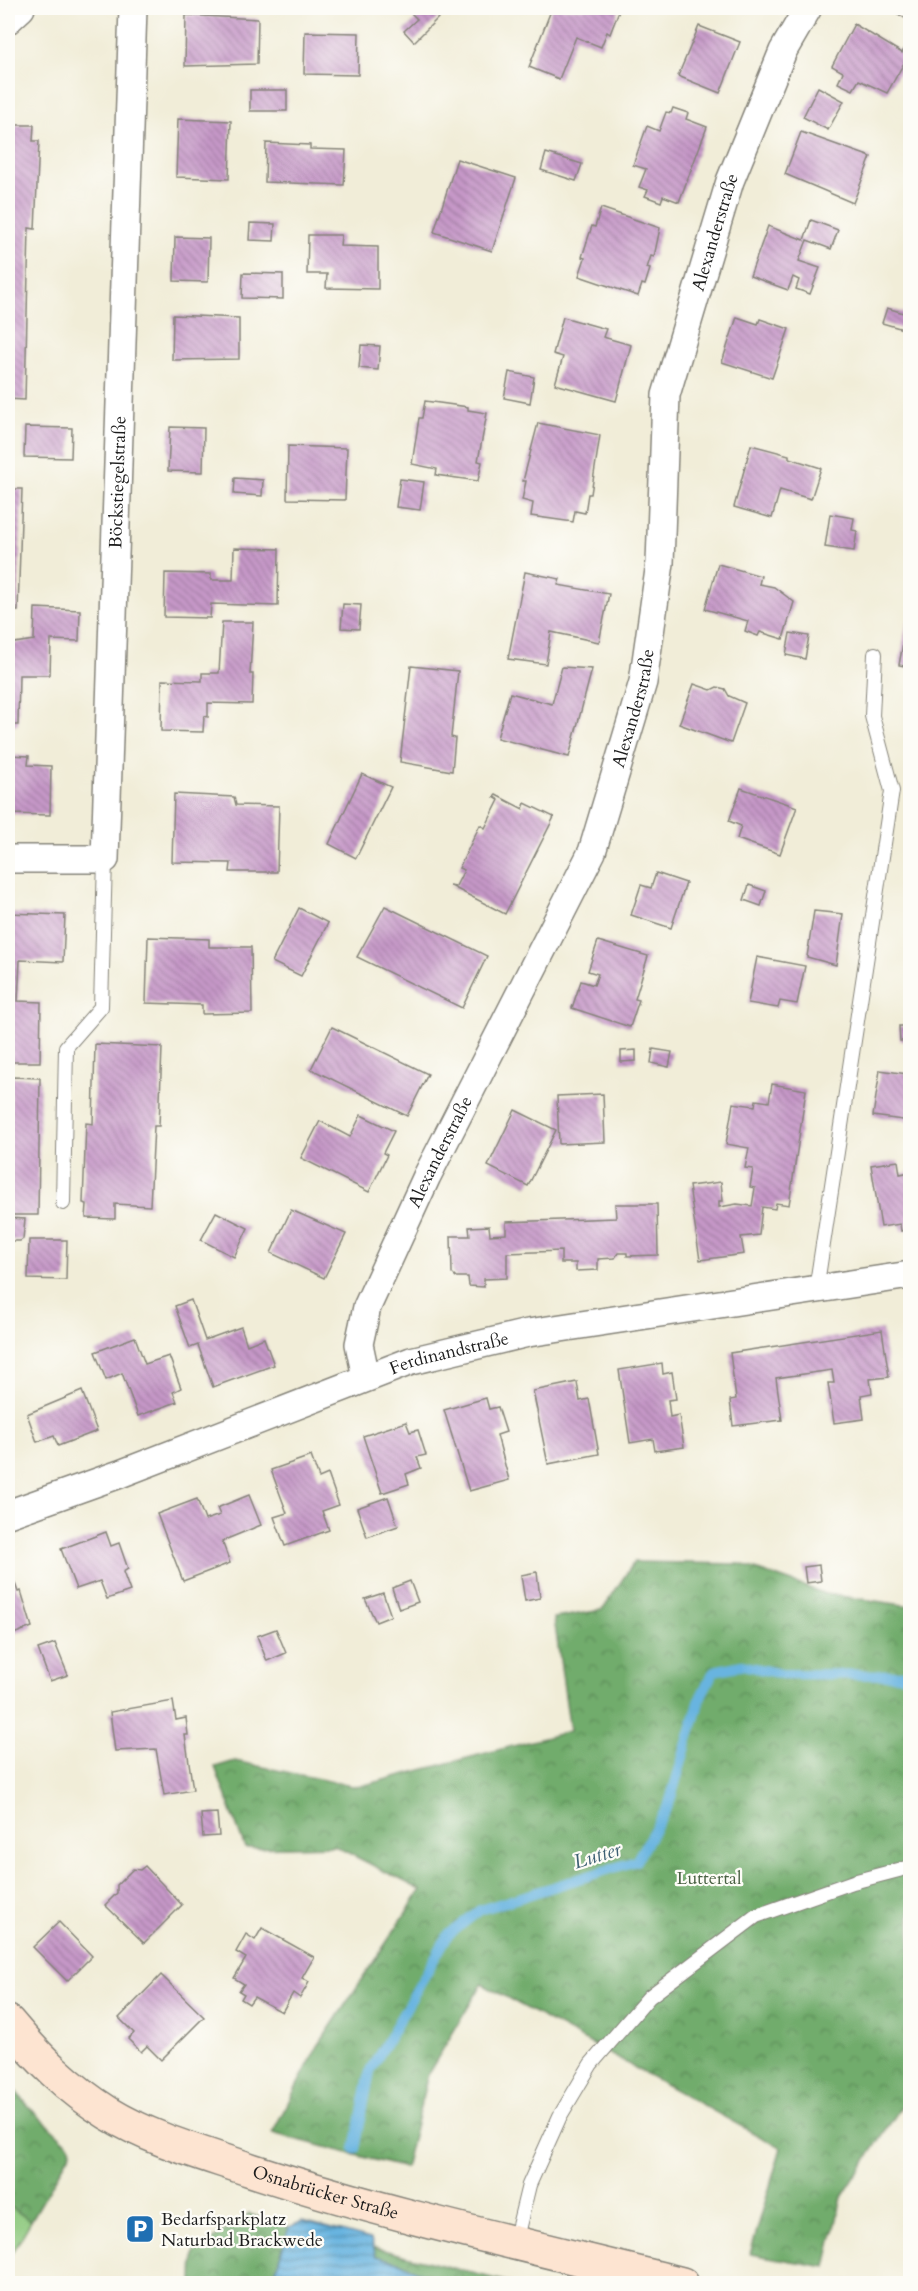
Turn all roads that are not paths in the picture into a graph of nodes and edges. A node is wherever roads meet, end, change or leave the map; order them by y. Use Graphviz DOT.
graph roads {
  1 [pos="21,8"];
  2 [pos="134,8"];
  3 [pos="808,8"];
  4 [pos="8,20"];
  5 [pos="875,654"];
  6 [pos="8,859"];
  7 [pos="105,859"];
  8 [pos="63,1203"];
  9 [pos="910,1275"];
  10 [pos="816,1290"];
  11 [pos="366,1377"];
  12 [pos="8,1514"];
  13 [pos="910,1867"];
  14 [pos="8,2022"];
  15 [pos="515,2242"];
  16 [pos="682,2283"];
  1 -- 4 [label="street"];
  2 -- 7 [label="street, Böckstiegelstraße"];
  3 -- 11 [label="street, Alexanderstraße"];
  5 -- 10 [label="lane"];
  6 -- 7 [label="street"];
  7 -- 8 [label="lane"];
  9 -- 10 [label="street, Ferdinandstraße"];
  10 -- 11 [label="street, Ferdinandstraße"];
  11 -- 12 [label="street, Ferdinandstraße"];
  13 -- 15 [label="lane"];
  14 -- 15 [label="main road, Osnabrücker Straße"];
  15 -- 16 [label="main road, Osnabrücker Straße"];
}
